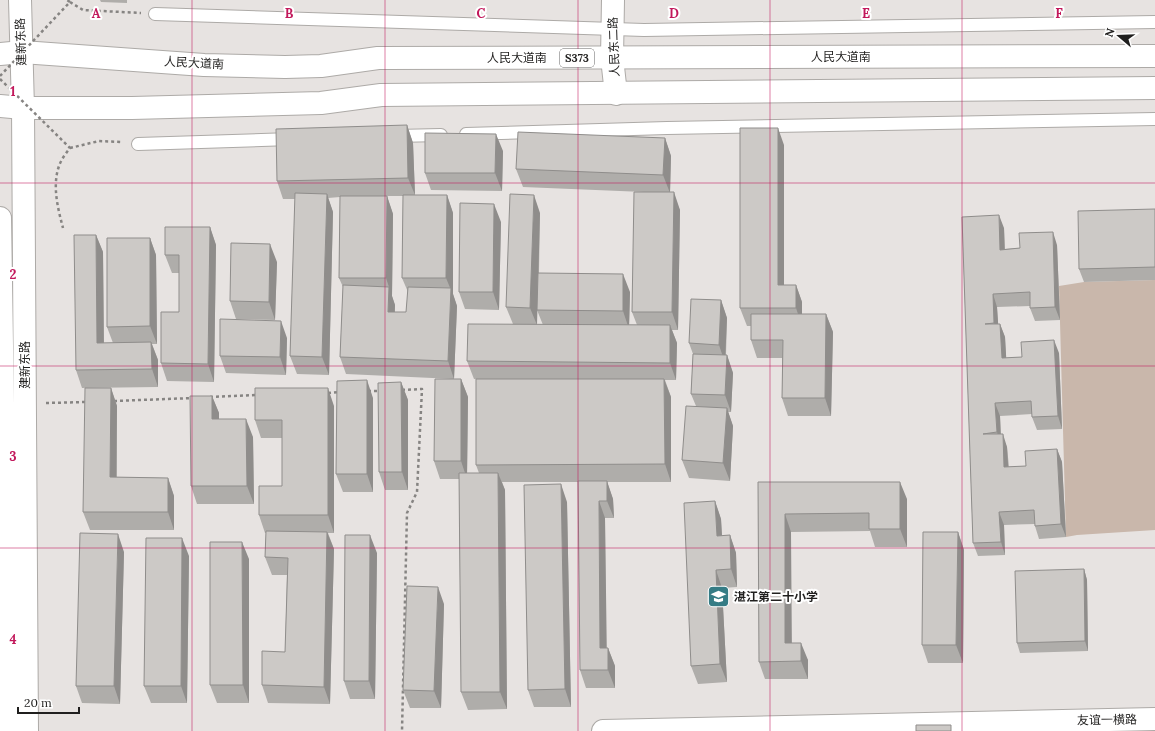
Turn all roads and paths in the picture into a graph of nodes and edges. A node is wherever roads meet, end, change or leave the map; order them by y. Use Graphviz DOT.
graph roads {
  1 [pos="20,0"];
  2 [pos="613,0"];
  3 [pos="68,1"];
  4 [pos="155,14"];
  5 [pos="1155,22"];
  6 [pos="22,52"];
  7 [pos="0,54"];
  8 [pos="1155,56"];
  9 [pos="612,58"];
  10 [pos="0,77"];
  11 [pos="1155,88"];
  12 [pos="616,94"];
  13 [pos="0,106"];
  14 [pos="24,108"];
  15 [pos="1155,119"];
  16 [pos="383,136"];
  17 [pos="304,139"];
  18 [pos="138,144"];
  19 [pos="70,148"];
  20 [pos="0,218"];
  21 [pos="63,228"];
  22 [pos="398,390"];
  23 [pos="366,391"];
  24 [pos="382,391"];
  25 [pos="342,392"];
  26 [pos="327,393"];
  27 [pos="263,395"];
  28 [pos="208,397"];
  29 [pos="200,398"];
  30 [pos="113,401"];
  31 [pos="89,402"];
  32 [pos="25,404"];
  33 [pos="1155,719"];
  34 [pos="11,728"];
  35 [pos="763,729"];
  36 [pos="402,731"];
  37 [pos="603,731"];
  1 -- 6 [label="main road, 建新东路"];
  2 -- 9 [label="main road, 人民东二路"];
  3 -- 4 [label="path"];
  3 -- 10 [label="path, bridge"];
  4 -- 5 [label="lane"];
  6 -- 7 [label="main road, 人民大道南 / S373"];
  6 -- 9 [label="main road, 人民大道南 / S373"];
  6 -- 14 [label="main road, 建新东路"];
  8 -- 9 [label="main road, 人民大道南 / S373"];
  9 -- 12 [label="main road, 人民东二路"];
  10 -- 19 [label="path, bridge"];
  11 -- 12 [label="main road"];
  12 -- 14 [label="main road"];
  13 -- 14 [label="main road"];
  14 -- 32 [label="main road, 建新东路"];
  15 -- 16 [label="lane"];
  17 -- 18 [label="lane"];
  18 -- 19 [label="path"];
  19 -- 21 [label="path, bridge"];
  20 -- 34 [label="main road, 建新东路"];
  22 -- 36 [label="path"];
  23 -- 24 [label="path"];
  25 -- 26 [label="path"];
  27 -- 28 [label="path"];
  29 -- 30 [label="path"];
  31 -- 32 [label="path"];
  32 -- 34 [label="main road, 建新东路"];
  33 -- 35 [label="main road, 友谊一横路"];
  35 -- 37 [label="main road, 友谊一横路"];
}
